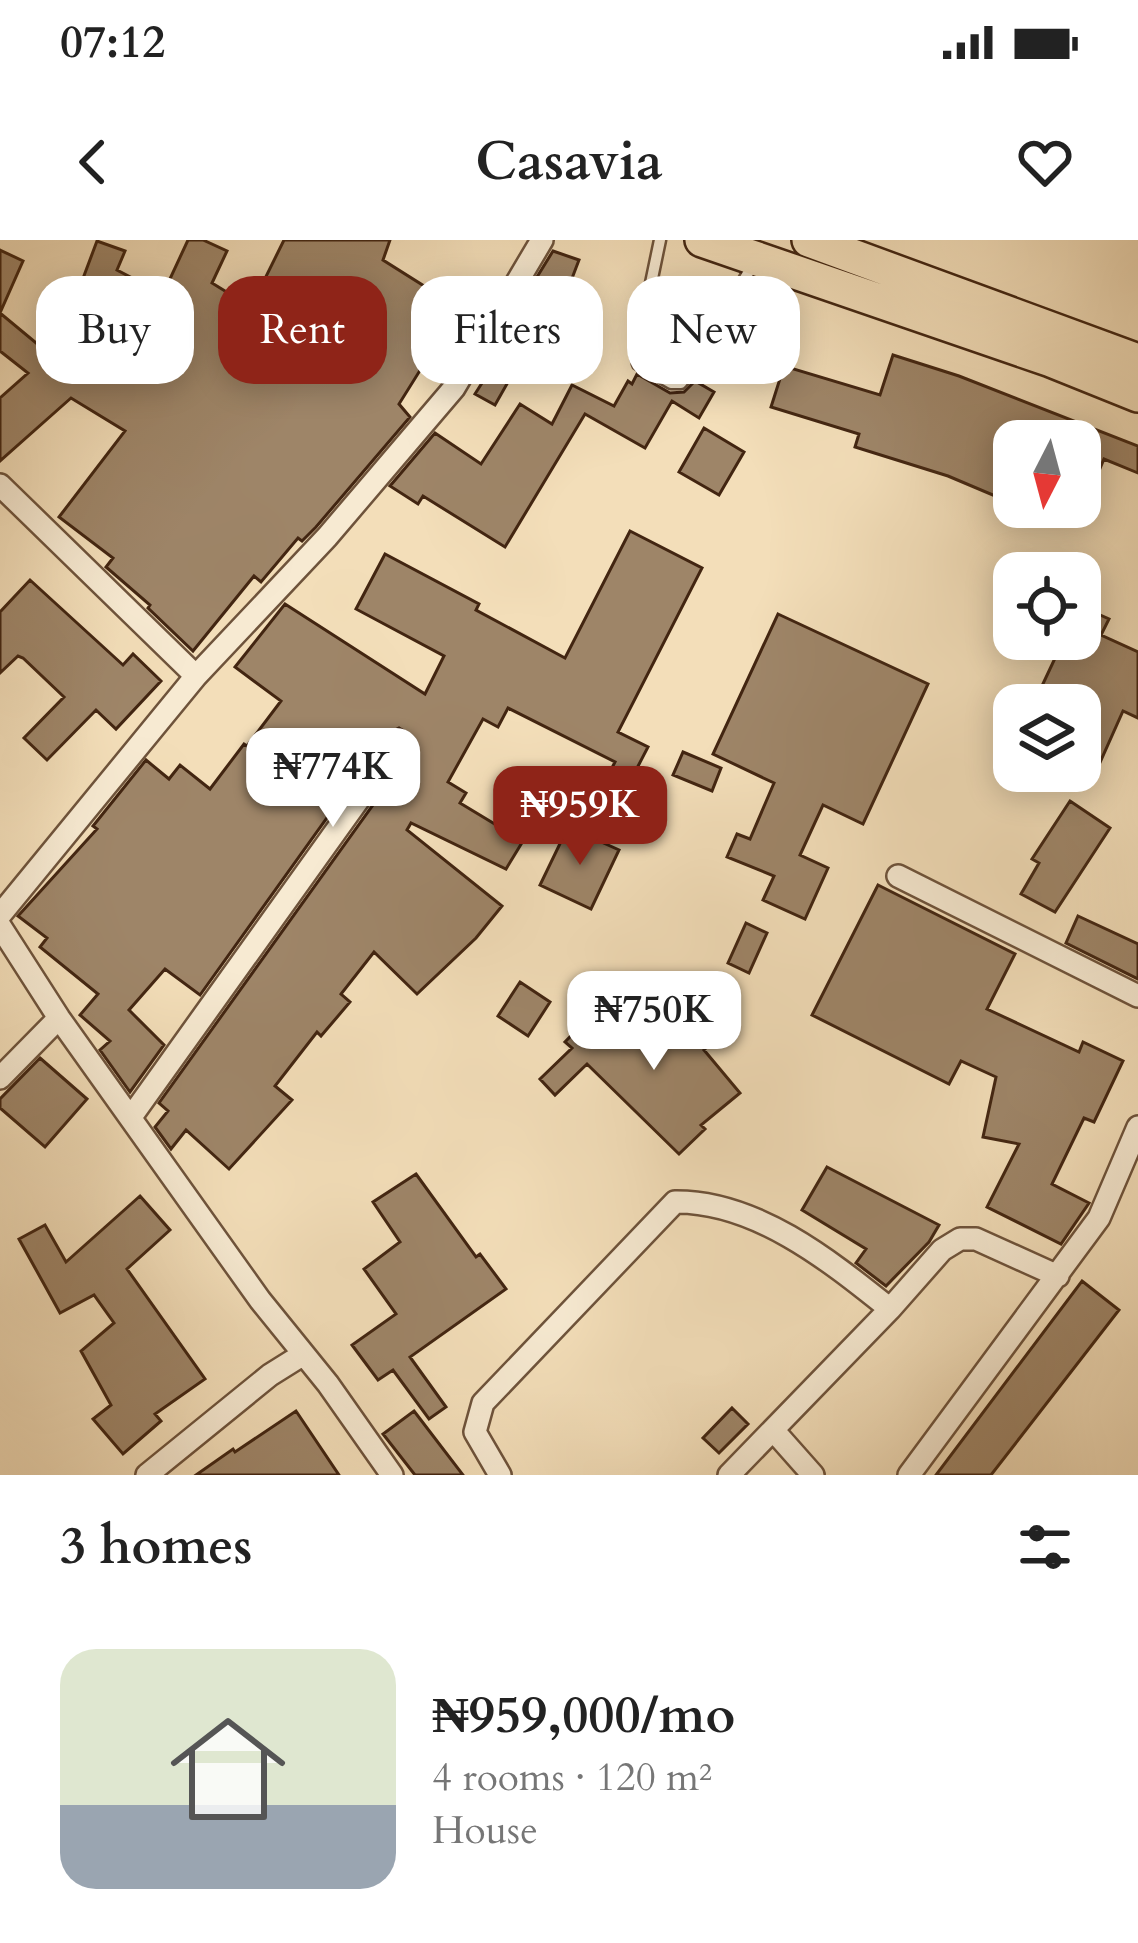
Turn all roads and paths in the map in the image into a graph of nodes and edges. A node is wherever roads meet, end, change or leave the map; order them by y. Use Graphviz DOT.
graph roads {
  1 [pos="542,240"];
  2 [pos="660,240"];
  3 [pos="702,240"];
  4 [pos="809,240"];
  5 [pos="756,259"];
  6 [pos="1138,361"];
  7 [pos="1138,394"];
  8 [pos="0,485"];
  9 [pos="196,676"];
  10 [pos="400,743"];
  11 [pos="898,876"];
  12 [pos="0,915"];
  13 [pos="0,926"];
  14 [pos="1138,996"];
  15 [pos="59,1018"];
  16 [pos="0,1078"];
  17 [pos="131,1117"];
  18 [pos="1138,1127"];
  19 [pos="1058,1276"];
  20 [pos="890,1310"];
  21 [pos="302,1355"];
  22 [pos="774,1431"];
  23 [pos="147,1475"];
  24 [pos="392,1475"];
  25 [pos="500,1475"];
  26 [pos="729,1475"];
  27 [pos="813,1475"];
  28 [pos="909,1475"];
  1 -- 9 [label="street"];
  2 -- 5 [label="lane"];
  3 -- 5 [label="main road"];
  4 -- 6 [label="main road"];
  5 -- 7 [label="main road"];
  8 -- 9 [label="street"];
  9 -- 12 [label="street"];
  10 -- 17 [label="street"];
  11 -- 14 [label="street"];
  13 -- 15 [label="street"];
  15 -- 16 [label="street"];
  15 -- 17 [label="street"];
  17 -- 21 [label="street"];
  18 -- 19 [label="street"];
  19 -- 20 [label="street"];
  19 -- 28 [label="street"];
  20 -- 22 [label="street"];
  20 -- 25 [label="street"];
  21 -- 23 [label="street"];
  21 -- 24 [label="street"];
  22 -- 26 [label="street"];
  22 -- 27 [label="street"];
}
